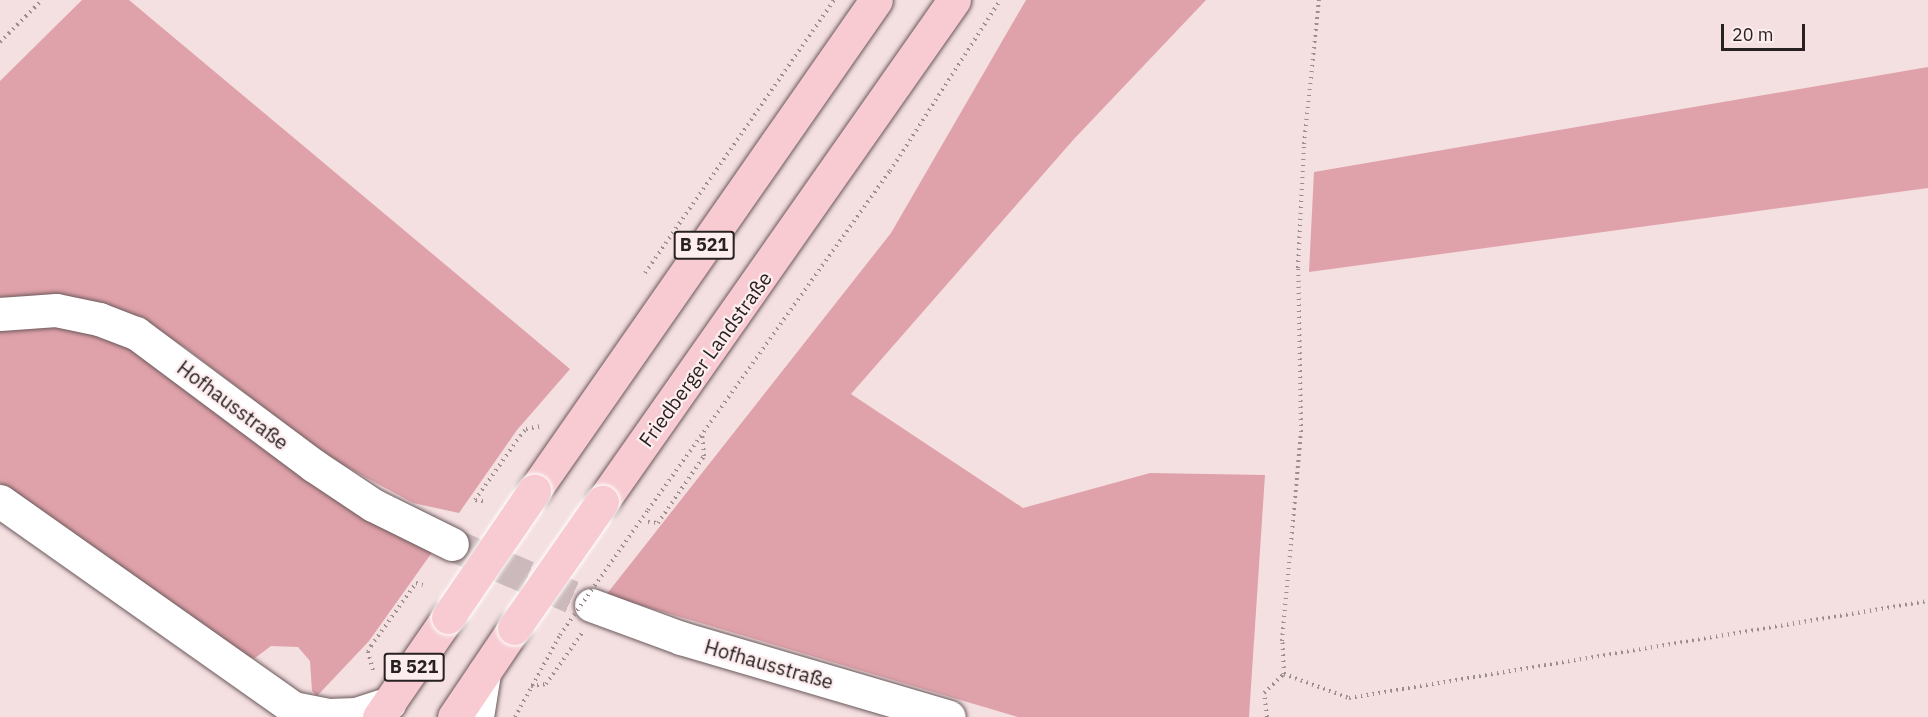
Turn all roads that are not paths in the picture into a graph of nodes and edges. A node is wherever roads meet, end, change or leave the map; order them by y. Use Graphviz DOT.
graph roads {
  1 [pos="876,0"];
  2 [pos="954,0"];
  3 [pos="0,314"];
  4 [pos="0,501"];
  5 [pos="452,544"];
  6 [pos="586,620"];
  7 [pos="484,673"];
  8 [pos="384,710"];
  9 [pos="295,713"];
  10 [pos="454,717"];
  11 [pos="477,717"];
  12 [pos="949,717"];
  1 -- 8 [label="main road, B 521, bridge"];
  2 -- 7 [label="main road, Friedberger Landstraße / B 521, bridge"];
  3 -- 5 [label="street, Hofhausstraße"];
  4 -- 9 [label="street"];
  6 -- 12 [label="street, Hofhausstraße"];
  7 -- 10 [label="main road, Friedberger Landstraße / B 521"];
  7 -- 11 [label="street"];
  8 -- 9 [label="street"];
}
